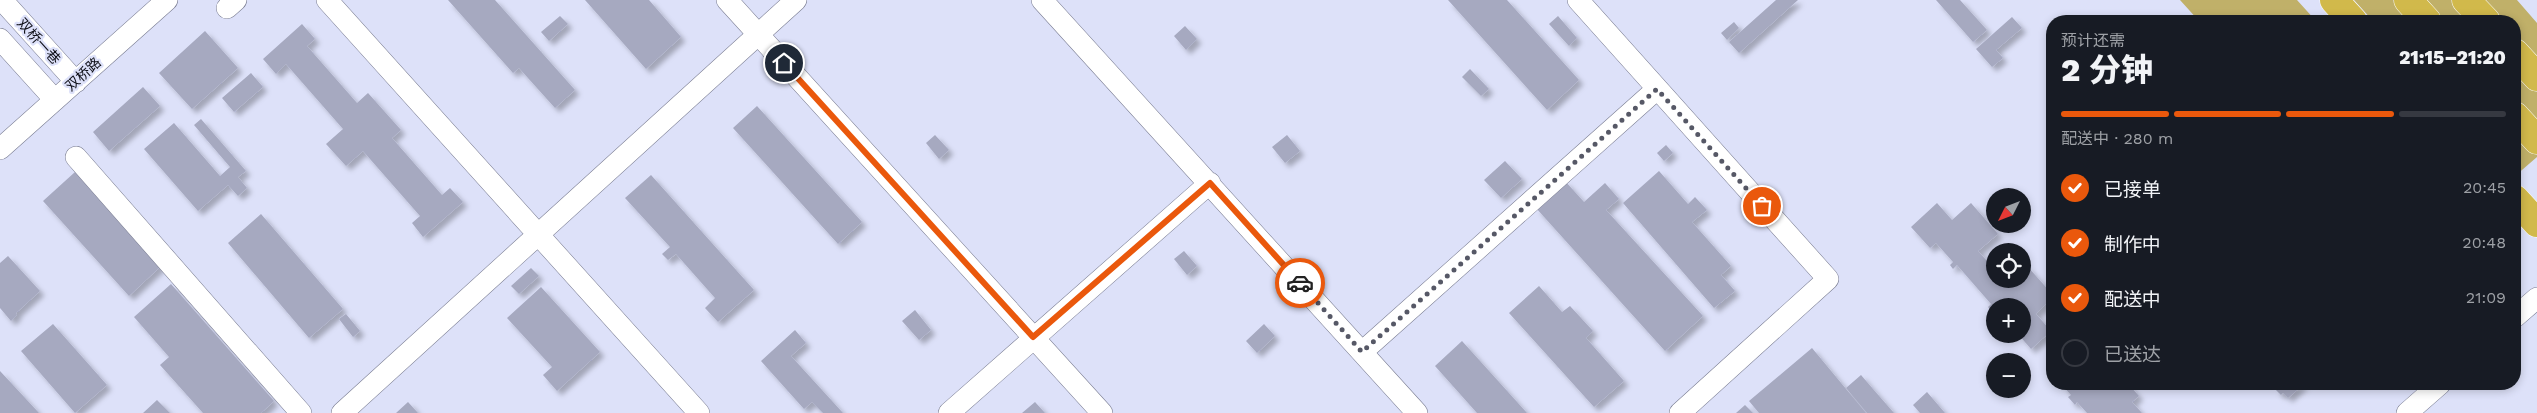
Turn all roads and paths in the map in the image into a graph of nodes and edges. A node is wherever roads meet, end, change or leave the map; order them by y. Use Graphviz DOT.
graph roads {
  1 [pos="2,0"];
  2 [pos="167,0"];
  3 [pos="327,0"];
  4 [pos="727,0"];
  5 [pos="796,0"];
  6 [pos="1042,0"];
  7 [pos="1578,0"];
  8 [pos="2334,0"];
  9 [pos="2408,0"];
  10 [pos="2466,0"];
  11 [pos="2348,15"];
  12 [pos="2422,15"];
  13 [pos="2480,15"];
  14 [pos="758,34"];
  15 [pos="0,39"];
  16 [pos="2521,60"];
  17 [pos="2537,77"];
  18 [pos="76,82"];
  19 [pos="1657,89"];
  20 [pos="55,100"];
  21 [pos="2521,123"];
  22 [pos="2537,140"];
  23 [pos="0,149"];
  24 [pos="76,157"];
  25 [pos="1210,183"];
  26 [pos="2521,206"];
  27 [pos="2537,223"];
  28 [pos="536,234"];
  29 [pos="2537,298"];
  30 [pos="2521,312"];
  31 [pos="1033,337"];
  32 [pos="1362,352"];
  33 [pos="2433,390"];
  34 [pos="301,413"];
  35 [pos="342,413"];
  36 [pos="698,413"];
  37 [pos="949,413"];
  38 [pos="1102,413"];
  39 [pos="1417,413"];
  40 [pos="1680,413"];
  41 [pos="2407,413"];
  1 -- 18 [label="street, 双桥一巷"];
  2 -- 18 [label="street, 双桥路"];
  3 -- 28 [label="street"];
  4 -- 14 [label="street"];
  5 -- 14 [label="street"];
  6 -- 25 [label="street"];
  7 -- 19 [label="street"];
  8 -- 11 [label="highway"];
  9 -- 12 [label="highway"];
  10 -- 13 [label="highway"];
  14 -- 28 [label="street"];
  14 -- 31 [label="street"];
  15 -- 20 [label="street, 双桥一巷"];
  16 -- 17 [label="highway"];
  18 -- 20 [label="street, 双桥路"];
  19 -- 32 [label="street"];
  19 -- 40 [label="street"];
  20 -- 23 [label="street, 双桥路"];
  21 -- 22 [label="highway"];
  24 -- 34 [label="street"];
  25 -- 31 [label="street"];
  25 -- 32 [label="street"];
  26 -- 27 [label="highway"];
  28 -- 35 [label="street"];
  28 -- 36 [label="street"];
  29 -- 30 [label="street"];
  31 -- 37 [label="street"];
  31 -- 38 [label="street"];
  32 -- 39 [label="street"];
  33 -- 41 [label="street"];
}
